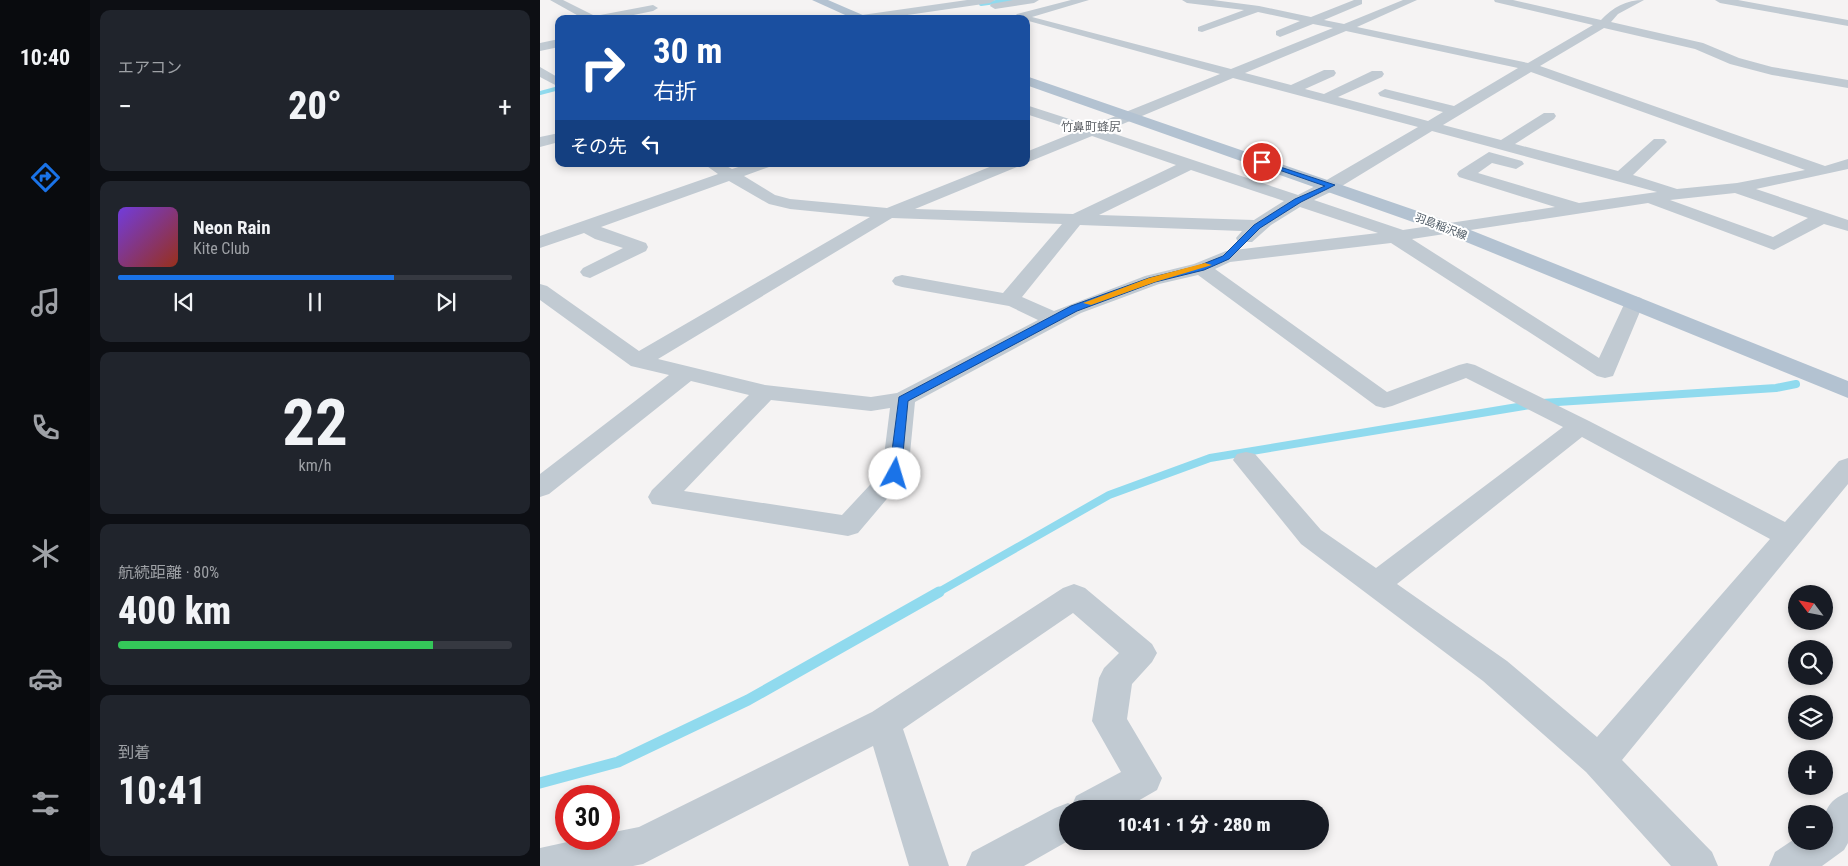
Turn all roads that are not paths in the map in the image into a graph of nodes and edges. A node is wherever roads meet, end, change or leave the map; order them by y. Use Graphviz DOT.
graph roads {
  1 [pos="555,0"];
  2 [pos="803,0"];
  3 [pos="818,0"];
  4 [pos="990,0"];
  5 [pos="1034,0"];
  6 [pos="1084,0"];
  7 [pos="1187,0"];
  8 [pos="1284,0"];
  9 [pos="1412,0"];
  10 [pos="1499,0"];
  11 [pos="1639,0"];
  12 [pos="1720,0"];
  13 [pos="1362,3"];
  14 [pos="652,8"];
  15 [pos="1258,9"];
  16 [pos="1391,9"];
  17 [pos="586,15"];
  18 [pos="615,15"];
  19 [pos="849,15"];
  20 [pos="851,15"];
  21 [pos="880,15"];
  22 [pos="931,15"];
  23 [pos="1027,15"];
  24 [pos="1312,20"];
  25 [pos="1030,22"];
  26 [pos="1604,23"];
  27 [pos="1848,24"];
  28 [pos="1345,28"];
  29 [pos="1202,29"];
  30 [pos="1280,33"];
  31 [pos="555,44"];
  32 [pos="540,47"];
  33 [pos="1238,56"];
  34 [pos="1262,62"];
  35 [pos="1529,67"];
  36 [pos="540,71"];
  37 [pos="1329,73"];
  38 [pos="1232,74"];
  39 [pos="1377,74"];
  40 [pos="1030,76"];
  41 [pos="555,80"];
  42 [pos="1030,81"];
  43 [pos="555,84"];
  44 [pos="1848,84"];
  45 [pos="540,88"];
  46 [pos="1291,90"];
  47 [pos="1323,99"];
  48 [pos="1356,108"];
  49 [pos="1030,110"];
  50 [pos="1455,112"];
  51 [pos="1135,115"];
  52 [pos="1549,116"];
  53 [pos="1429,127"];
  54 [pos="1092,131"];
  55 [pos="555,138"];
  56 [pos="540,142"];
  57 [pos="1659,142"];
  58 [pos="1502,146"];
  59 [pos="1030,156"];
  60 [pos="1191,164"];
  61 [pos="1848,164"];
  62 [pos="717,167"];
  63 [pos="754,167"];
  64 [pos="1004,167"];
  65 [pos="1824,171"];
  66 [pos="729,175"];
  67 [pos="1620,178"];
  68 [pos="1336,183"];
  69 [pos="1737,188"];
  70 [pos="1682,193"];
  71 [pos="1650,198"];
  72 [pos="1298,201"];
  73 [pos="1580,209"];
  74 [pos="889,213"];
  75 [pos="1824,217"];
  76 [pos="1075,220"];
  77 [pos="586,226"];
  78 [pos="1257,226"];
  79 [pos="1472,226"];
  80 [pos="1848,226"];
  81 [pos="1451,229"];
  82 [pos="1400,236"];
  83 [pos="540,242"];
  84 [pos="1226,257"];
  85 [pos="1201,268"];
  86 [pos="590,272"];
  87 [pos="902,281"];
  88 [pos="540,290"];
  89 [pos="1008,300"];
  90 [pos="1634,302"];
  91 [pos="1054,319"];
  92 [pos="639,361"];
  93 [pos="685,374"];
  94 [pos="1848,378"];
  95 [pos="1848,390"];
  96 [pos="765,392"];
  97 [pos="903,399"];
  98 [pos="1580,426"];
  99 [pos="1246,460"];
  100 [pos="1848,467"];
  101 [pos="540,488"];
  102 [pos="1789,536"];
  103 [pos="1375,585"];
  104 [pos="884,723"];
  105 [pos="1599,761"];
  106 [pos="1105,800"];
  107 [pos="1848,810"];
  108 [pos="1059,826"];
  109 [pos="544,866"];
  110 [pos="929,866"];
  111 [pos="986,866"];
  112 [pos="1698,866"];
  113 [pos="1789,866"];
  1 -- 17 [label="street"];
  2 -- 19 [label="main road"];
  3 -- 20 [label="main road"];
  4 -- 21 [label="street"];
  5 -- 22 [label="street"];
  6 -- 23 [label="street"];
  7 -- 15 [label="street"];
  8 -- 15 [label="street"];
  9 -- 16 [label="street"];
  10 -- 26 [label="street"];
  11 -- 26 [label="street"];
  12 -- 27 [label="street"];
  13 -- 16 [label="street"];
  13 -- 24 [label="street"];
  14 -- 18 [label="street"];
  15 -- 24 [label="street"];
  15 -- 29 [label="street"];
  16 -- 28 [label="street"];
  24 -- 28 [label="street"];
  24 -- 30 [label="street"];
  25 -- 38 [label="street"];
  26 -- 35 [label="street"];
  26 -- 44 [label="street"];
  28 -- 34 [label="street"];
  28 -- 35 [label="street"];
  31 -- 32 [label="street"];
  33 -- 34 [label="street"];
  34 -- 38 [label="street"];
  35 -- 50 [label="street"];
  35 -- 65 [label="street"];
  36 -- 41 [label="street"];
  37 -- 46 [label="street"];
  38 -- 46 [label="street"];
  38 -- 51 [label="street"];
  39 -- 47 [label="street"];
  40 -- 51 [label="main road, 羽島稲沢線"];
  42 -- 51 [label="main road, 羽島稲沢線"];
  43 -- 45 [label="street"];
  46 -- 47 [label="street"];
  47 -- 48 [label="street"];
  48 -- 50 [label="street"];
  48 -- 53 [label="street"];
  49 -- 54 [label="street"];
  50 -- 53 [label="street"];
  51 -- 54 [label="street"];
  51 -- 68 [label="main road, 羽島稲沢線"];
  52 -- 58 [label="street"];
  53 -- 58 [label="street"];
  53 -- 68 [label="street"];
  54 -- 59 [label="street"];
  54 -- 60 [label="street"];
  55 -- 56 [label="street"];
  57 -- 67 [label="street"];
  58 -- 67 [label="street"];
  60 -- 72 [label="street"];
  60 -- 76 [label="street"];
  61 -- 65 [label="street"];
  62 -- 66 [label="street"];
  63 -- 66 [label="street"];
  64 -- 74 [label="street"];
  65 -- 69 [label="street"];
  66 -- 74 [label="street"];
  66 -- 77 [label="street"];
  67 -- 70 [label="street"];
  68 -- 72 [label="street"];
  68 -- 79 [label="main road, 羽島稲沢線"];
  68 -- 81 [label="main road, 羽島稲沢線"];
  69 -- 70 [label="street"];
  69 -- 75 [label="street"];
  70 -- 71 [label="street"];
  71 -- 73 [label="street"];
  71 -- 73 [label="street"];
  71 -- 75 [label="street"];
  72 -- 78 [label="street"];
  72 -- 82 [label="street"];
  73 -- 79 [label="street"];
  74 -- 76 [label="street"];
  74 -- 92 [label="street"];
  75 -- 80 [label="street"];
  76 -- 78 [label="street"];
  76 -- 89 [label="street"];
  77 -- 83 [label="street"];
  77 -- 86 [label="street"];
  78 -- 84 [label="street"];
  79 -- 81 [label="street"];
  79 -- 94 [label="main road, 羽島稲沢線"];
  81 -- 82 [label="street"];
  81 -- 90 [label="main road, 羽島稲沢線"];
  82 -- 84 [label="street"];
  82 -- 90 [label="street"];
  84 -- 85 [label="street"];
  85 -- 91 [label="street"];
  85 -- 98 [label="street"];
  87 -- 89 [label="street"];
  88 -- 92 [label="street"];
  89 -- 91 [label="street"];
  90 -- 95 [label="main road, 羽島稲沢線"];
  91 -- 97 [label="street"];
  92 -- 93 [label="street"];
  93 -- 96 [label="street"];
  93 -- 101 [label="street"];
  96 -- 97 [label="street"];
  96 -- 97 [label="street"];
  98 -- 102 [label="street"];
  98 -- 103 [label="street"];
  99 -- 103 [label="street"];
  100 -- 102 [label="street"];
  102 -- 105 [label="street"];
  103 -- 105 [label="street"];
  104 -- 106 [label="street"];
  104 -- 109 [label="street"];
  104 -- 110 [label="street"];
  105 -- 112 [label="street"];
  107 -- 113 [label="street"];
  108 -- 111 [label="street"];
}
